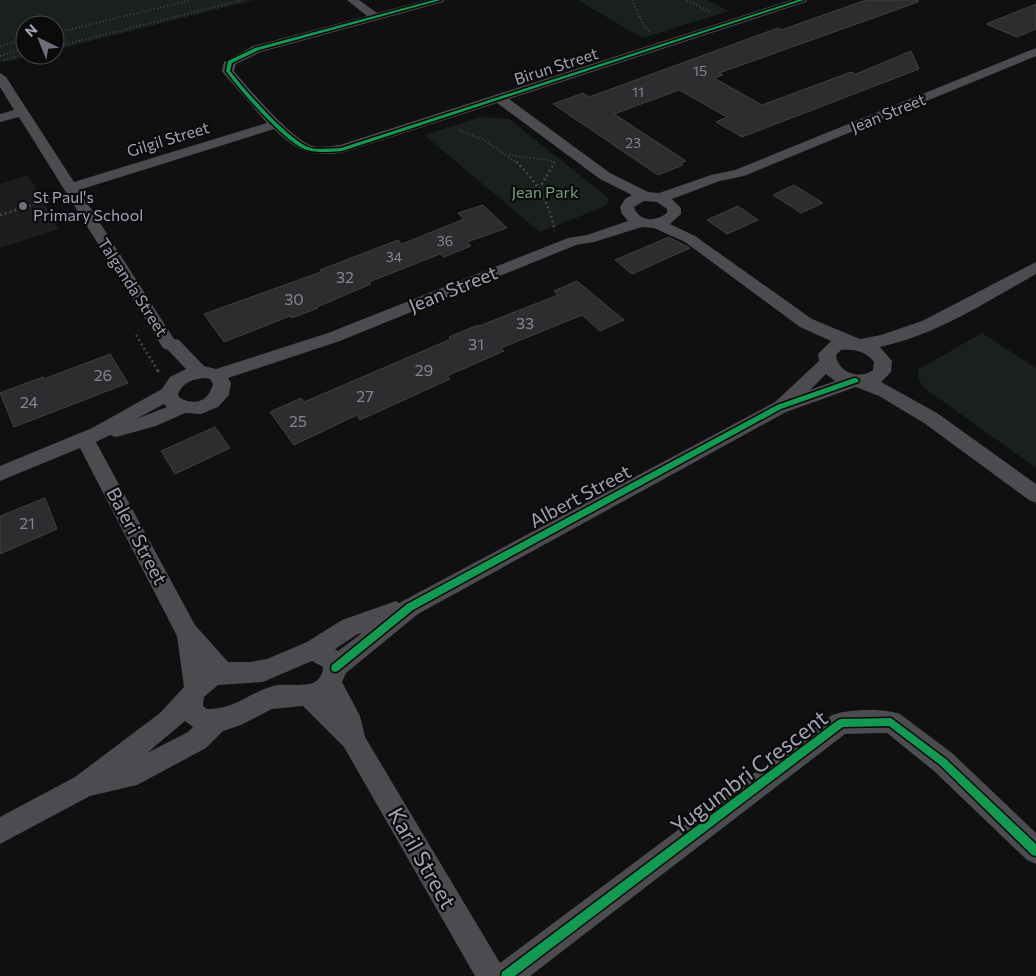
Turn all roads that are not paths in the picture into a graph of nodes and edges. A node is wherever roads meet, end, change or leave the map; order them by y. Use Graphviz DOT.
graph roads {
  1 [pos="352,0"];
  2 [pos="439,0"];
  3 [pos="802,0"];
  4 [pos="375,17"];
  5 [pos="1036,52"];
  6 [pos="0,77"];
  7 [pos="500,98"];
  8 [pos="22,112"];
  9 [pos="0,118"];
  10 [pos="277,124"];
  11 [pos="739,173"];
  12 [pos="605,176"];
  13 [pos="69,188"];
  14 [pos="653,197"];
  15 [pos="628,206"];
  16 [pos="673,213"];
  17 [pos="648,222"];
  18 [pos="690,239"];
  19 [pos="573,241"];
  20 [pos="1036,267"];
  21 [pos="936,321"];
  22 [pos="806,323"];
  23 [pos="169,344"];
  24 [pos="855,344"];
  25 [pos="827,359"];
  26 [pos="882,366"];
  27 [pos="212,378"];
  28 [pos="859,381"];
  29 [pos="175,394"];
  30 [pos="779,406"];
  31 [pos="935,421"];
  32 [pos="92,436"];
  33 [pos="0,474"];
  34 [pos="1036,495"];
  35 [pos="410,607"];
  36 [pos="188,633"];
  37 [pos="312,651"];
  38 [pos="222,673"];
  39 [pos="332,676"];
  40 [pos="193,694"];
  41 [pos="308,694"];
  42 [pos="217,721"];
  43 [pos="353,739"];
  44 [pos="84,786"];
  45 [pos="0,831"];
  46 [pos="1036,851"];
  47 [pos="491,976"];
  48 [pos="506,976"];
  1 -- 4 [label="street"];
  2 -- 4 [label="street"];
  3 -- 7 [label="street, Birun Street"];
  4 -- 10 [label="street"];
  5 -- 11 [label="street, Jean Street"];
  6 -- 8 [label="street, Talganda Street"];
  7 -- 10 [label="street, Birun Street"];
  7 -- 12 [label="street"];
  8 -- 9 [label="street"];
  8 -- 13 [label="street, Talganda Street"];
  10 -- 13 [label="street, Gilgil Street"];
  11 -- 14 [label="street, Jean Street"];
  11 -- 16 [label="street, Jean Street"];
  12 -- 14 [label="street"];
  12 -- 15 [label="street"];
  13 -- 23 [label="street, Talganda Street"];
  14 -- 15 [label="street, Jean Street"];
  14 -- 16 [label="street"];
  15 -- 17 [label="street"];
  15 -- 19 [label="street, Jean Street"];
  16 -- 17 [label="street, Jean Street"];
  16 -- 18 [label="street"];
  17 -- 18 [label="street"];
  17 -- 19 [label="street, Jean Street"];
  18 -- 22 [label="street"];
  19 -- 27 [label="street, Jean Street"];
  20 -- 21 [label="street, Albert Street"];
  21 -- 24 [label="street, Albert Street"];
  21 -- 26 [label="street, Albert Street"];
  22 -- 24 [label="street"];
  22 -- 25 [label="street"];
  23 -- 27 [label="street, Talganda Street"];
  23 -- 29 [label="street, Talganda Street"];
  24 -- 25 [label="street, Albert Street"];
  24 -- 26 [label="street"];
  25 -- 28 [label="street"];
  25 -- 30 [label="street, Albert Street"];
  26 -- 28 [label="street, Albert Street"];
  26 -- 31 [label="street"];
  27 -- 29 [label="street"];
  27 -- 29 [label="street"];
  28 -- 30 [label="street, Albert Street"];
  28 -- 31 [label="street"];
  29 -- 32 [label="street"];
  30 -- 35 [label="street, Albert Street"];
  31 -- 34 [label="street"];
  32 -- 33 [label="street"];
  32 -- 36 [label="street, Baleri Street"];
  35 -- 37 [label="street, Albert Street"];
  35 -- 39 [label="street, Albert Street"];
  36 -- 38 [label="street, Baleri Street"];
  36 -- 40 [label="street, Baleri Street"];
  37 -- 38 [label="street, Albert Street"];
  37 -- 39 [label="street"];
  38 -- 40 [label="street, Albert Street"];
  39 -- 41 [label="street, Albert Street"];
  39 -- 43 [label="street, Karil Street"];
  40 -- 42 [label="street"];
  40 -- 44 [label="street, Albert Street"];
  41 -- 42 [label="street, Albert Street"];
  41 -- 43 [label="street, Karil Street"];
  42 -- 44 [label="street, Albert Street"];
  43 -- 47 [label="street, Karil Street"];
  44 -- 45 [label="street, Albert Street"];
  46 -- 48 [label="street, Yugumbri Crescent"];
}
